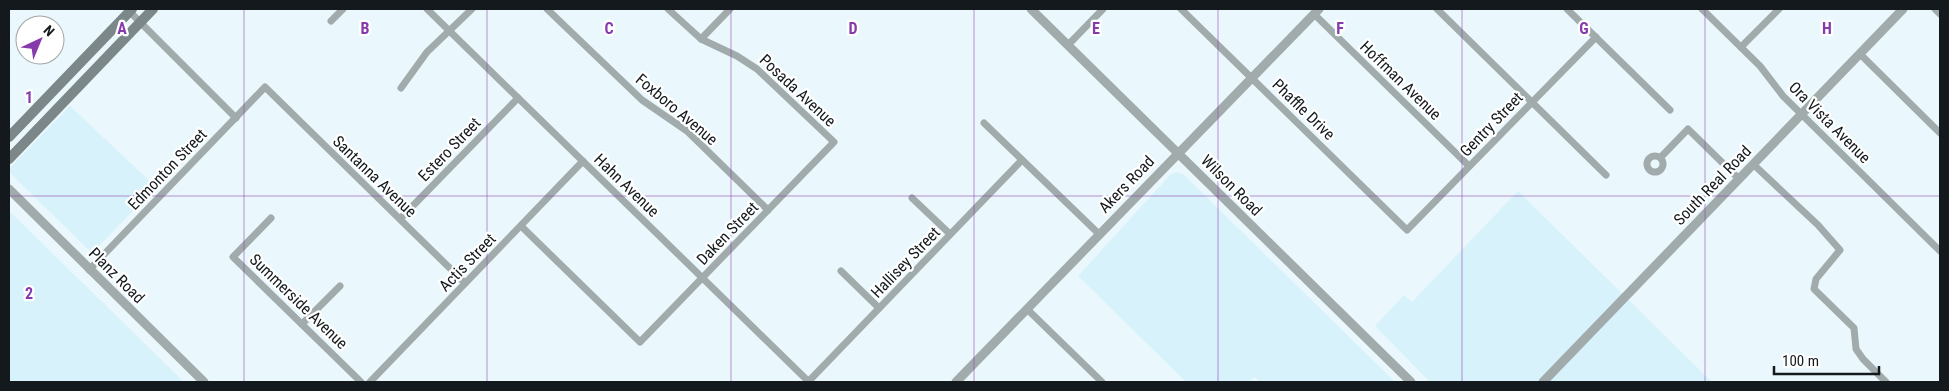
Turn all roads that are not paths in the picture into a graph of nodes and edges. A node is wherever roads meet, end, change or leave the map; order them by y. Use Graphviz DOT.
graph roads {
  1 [pos="154,9"];
  2 [pos="343,9"];
  3 [pos="427,9"];
  4 [pos="472,9"];
  5 [pos="546,9"];
  6 [pos="668,9"];
  7 [pos="730,9"];
  8 [pos="1031,9"];
  9 [pos="1103,9"];
  10 [pos="1182,9"];
  11 [pos="1437,9"];
  12 [pos="1567,9"];
  13 [pos="1702,9"];
  14 [pos="1779,9"];
  15 [pos="1903,9"];
  16 [pos="1935,9"];
  17 [pos="130,10"];
  18 [pos="1317,11"];
  19 [pos="1940,14"];
  20 [pos="331,21"];
  21 [pos="141,22"];
  22 [pos="449,30"];
  23 [pos="1596,37"];
  24 [pos="701,39"];
  25 [pos="1068,45"];
  26 [pos="1741,47"];
  27 [pos="1860,54"];
  28 [pos="1252,78"];
  29 [pos="265,87"];
  30 [pos="400,88"];
  31 [pos="518,98"];
  32 [pos="1532,102"];
  33 [pos="1670,110"];
  34 [pos="1801,114"];
  35 [pos="236,118"];
  36 [pos="984,123"];
  37 [pos="1940,133"];
  38 [pos="9,137"];
  39 [pos="834,142"];
  40 [pos="1178,153"];
  41 [pos="1661,158"];
  42 [pos="9,159"];
  43 [pos="1022,160"];
  44 [pos="583,161"];
  45 [pos="1753,164"];
  46 [pos="1469,166"];
  47 [pos="1606,175"];
  48 [pos="1739,179"];
  49 [pos="9,189"];
  50 [pos="912,198"];
  51 [pos="768,210"];
  52 [pos="270,218"];
  53 [pos="400,219"];
  54 [pos="521,226"];
  55 [pos="1407,230"];
  56 [pos="950,234"];
  57 [pos="1099,234"];
  58 [pos="1940,252"];
  59 [pos="89,270"];
  60 [pos="841,271"];
  61 [pos="703,278"];
  62 [pos="465,283"];
  63 [pos="340,286"];
  64 [pos="879,308"];
  65 [pos="1027,309"];
  66 [pos="302,324"];
  67 [pos="204,382"];
  68 [pos="362,382"];
  69 [pos="370,382"];
  70 [pos="808,382"];
  71 [pos="956,382"];
  72 [pos="1102,382"];
  73 [pos="1411,382"];
  74 [pos="1543,382"];
  75 [pos="1886,382"];
  1 -- 21 [label="main road"];
  2 -- 20 [label="street"];
  3 -- 22 [label="street, Hahn Avenue"];
  4 -- 22 [label="street"];
  5 -- 51 [label="street, Foxboro Avenue"];
  6 -- 24 [label="street, Posada Avenue"];
  7 -- 24 [label="street"];
  8 -- 25 [label="street, Wilson Road"];
  9 -- 25 [label="street"];
  10 -- 28 [label="street, Phaffle Drive"];
  11 -- 32 [label="street"];
  12 -- 23 [label="street"];
  13 -- 26 [label="street, Ora Vista Avenue"];
  14 -- 26 [label="street"];
  15 -- 27 [label="street, South Real Road"];
  16 -- 19 [label="street"];
  17 -- 21 [label="street"];
  17 -- 38 [label="main road"];
  18 -- 28 [label="street, Akers Road"];
  18 -- 46 [label="street, Hoffman Avenue"];
  21 -- 35 [label="street"];
  21 -- 42 [label="main road"];
  22 -- 30 [label="street"];
  22 -- 31 [label="street, Hahn Avenue"];
  23 -- 32 [label="street, Gentry Street"];
  23 -- 33 [label="street"];
  24 -- 39 [label="street, Posada Avenue"];
  25 -- 40 [label="street, Wilson Road"];
  26 -- 34 [label="street, Ora Vista Avenue"];
  27 -- 34 [label="street, South Real Road"];
  27 -- 37 [label="street"];
  28 -- 40 [label="street, Akers Road"];
  28 -- 55 [label="street, Phaffle Drive"];
  29 -- 35 [label="street, Edmonton Street"];
  29 -- 53 [label="street, Santanna Avenue"];
  31 -- 44 [label="street, Hahn Avenue"];
  31 -- 53 [label="street, Estero Street"];
  32 -- 46 [label="street, Gentry Street"];
  32 -- 47 [label="street"];
  34 -- 45 [label="street, South Real Road"];
  34 -- 58 [label="street, Ora Vista Avenue"];
  35 -- 59 [label="street, Edmonton Street"];
  36 -- 43 [label="street"];
  39 -- 51 [label="street, Daken Street"];
  40 -- 57 [label="street, Akers Road"];
  40 -- 73 [label="street, Wilson Road"];
  41 -- 48 [label="street"];
  43 -- 56 [label="street, Hallisey Street"];
  43 -- 57 [label="street"];
  44 -- 54 [label="street, Actis Street"];
  44 -- 61 [label="street, Hahn Avenue"];
  45 -- 48 [label="street, South Real Road"];
  45 -- 75 [label="street"];
  46 -- 55 [label="street, Gentry Street"];
  48 -- 74 [label="street, South Real Road"];
  49 -- 59 [label="street, Planz Road"];
  50 -- 56 [label="street"];
  51 -- 61 [label="street, Daken Street"];
  52 -- 66 [label="street, Summerside Avenue"];
  53 -- 62 [label="street, Santanna Avenue"];
  54 -- 61 [label="street, Daken Street"];
  54 -- 62 [label="street, Actis Street"];
  56 -- 64 [label="street, Hallisey Street"];
  57 -- 65 [label="street, Akers Road"];
  59 -- 67 [label="street, Planz Road"];
  60 -- 64 [label="street"];
  61 -- 70 [label="street, Hahn Avenue"];
  62 -- 69 [label="street, Actis Street"];
  63 -- 66 [label="street"];
  64 -- 70 [label="street, Hallisey Street"];
  65 -- 71 [label="street, Akers Road"];
  65 -- 72 [label="street"];
  66 -- 68 [label="street, Summerside Avenue"];
}
